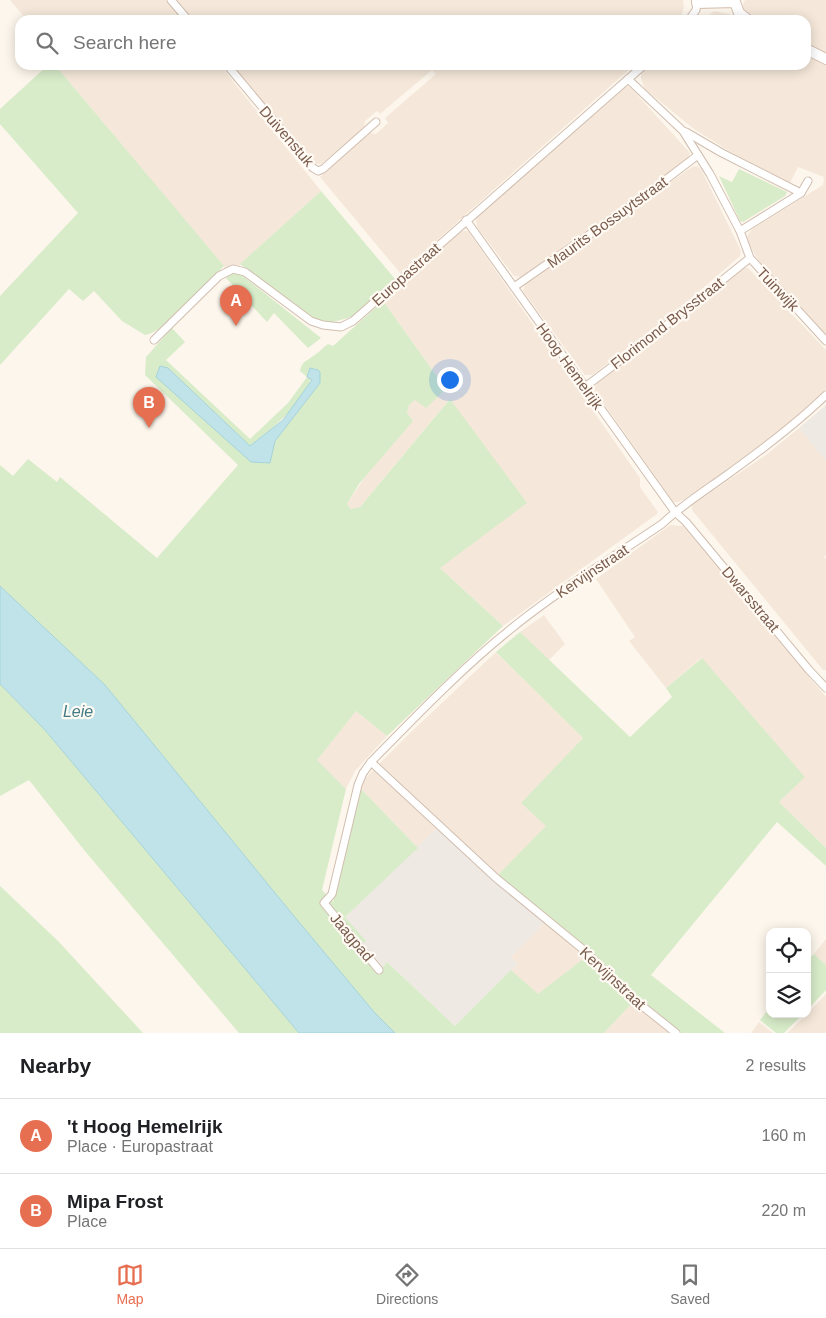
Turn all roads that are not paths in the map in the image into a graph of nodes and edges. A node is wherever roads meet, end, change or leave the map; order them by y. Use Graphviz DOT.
graph roads {
  1 [pos="171,0"];
  2 [pos="697,1"];
  3 [pos="735,1"];
  4 [pos="184,15"];
  5 [pos="692,15"];
  6 [pos="742,15"];
  7 [pos="811,52"];
  8 [pos="826,59"];
  9 [pos="230,70"];
  10 [pos="638,70"];
  11 [pos="628,79"];
  12 [pos="376,122"];
  13 [pos="683,131"];
  14 [pos="698,155"];
  15 [pos="808,181"];
  16 [pos="801,193"];
  17 [pos="466,220"];
  18 [pos="740,231"];
  19 [pos="750,258"];
  20 [pos="514,287"];
  21 [pos="154,340"];
  22 [pos="826,342"];
  23 [pos="585,387"];
  24 [pos="826,395"];
  25 [pos="675,512"];
  26 [pos="825,685"];
  27 [pos="371,762"];
  28 [pos="324,903"];
  29 [pos="379,970"];
  30 [pos="676,1033"];
  1 -- 4 [label="street"];
  2 -- 3 [label="street"];
  2 -- 5 [label="street"];
  3 -- 6 [label="street"];
  7 -- 8 [label="street"];
  9 -- 12 [label="street, Duivenstuk"];
  10 -- 11 [label="street, Europastraat"];
  11 -- 13 [label="street, Tuinwijk"];
  11 -- 17 [label="street, Europastraat"];
  13 -- 14 [label="street, Tuinwijk"];
  13 -- 16 [label="street, Tuinwijk"];
  14 -- 18 [label="street, Tuinwijk"];
  14 -- 20 [label="street, Maurits Bossuytstraat"];
  15 -- 16 [label="street"];
  16 -- 18 [label="street"];
  17 -- 20 [label="street, Hoog Hemelrijk"];
  17 -- 21 [label="street, Europastraat"];
  18 -- 19 [label="street, Tuinwijk"];
  19 -- 22 [label="street, Tuinwijk"];
  19 -- 23 [label="street, Florimond Brysstraat"];
  20 -- 23 [label="street, Hoog Hemelrijk"];
  23 -- 25 [label="street, Hoog Hemelrijk"];
  24 -- 25 [label="street, Kervijnstraat"];
  25 -- 26 [label="street, Dwarsstraat"];
  25 -- 27 [label="street, Kervijnstraat"];
  27 -- 28 [label="street, Kervijnstraat"];
  27 -- 30 [label="street, Kervijnstraat"];
  28 -- 29 [label="street, Jaagpad"];
}
